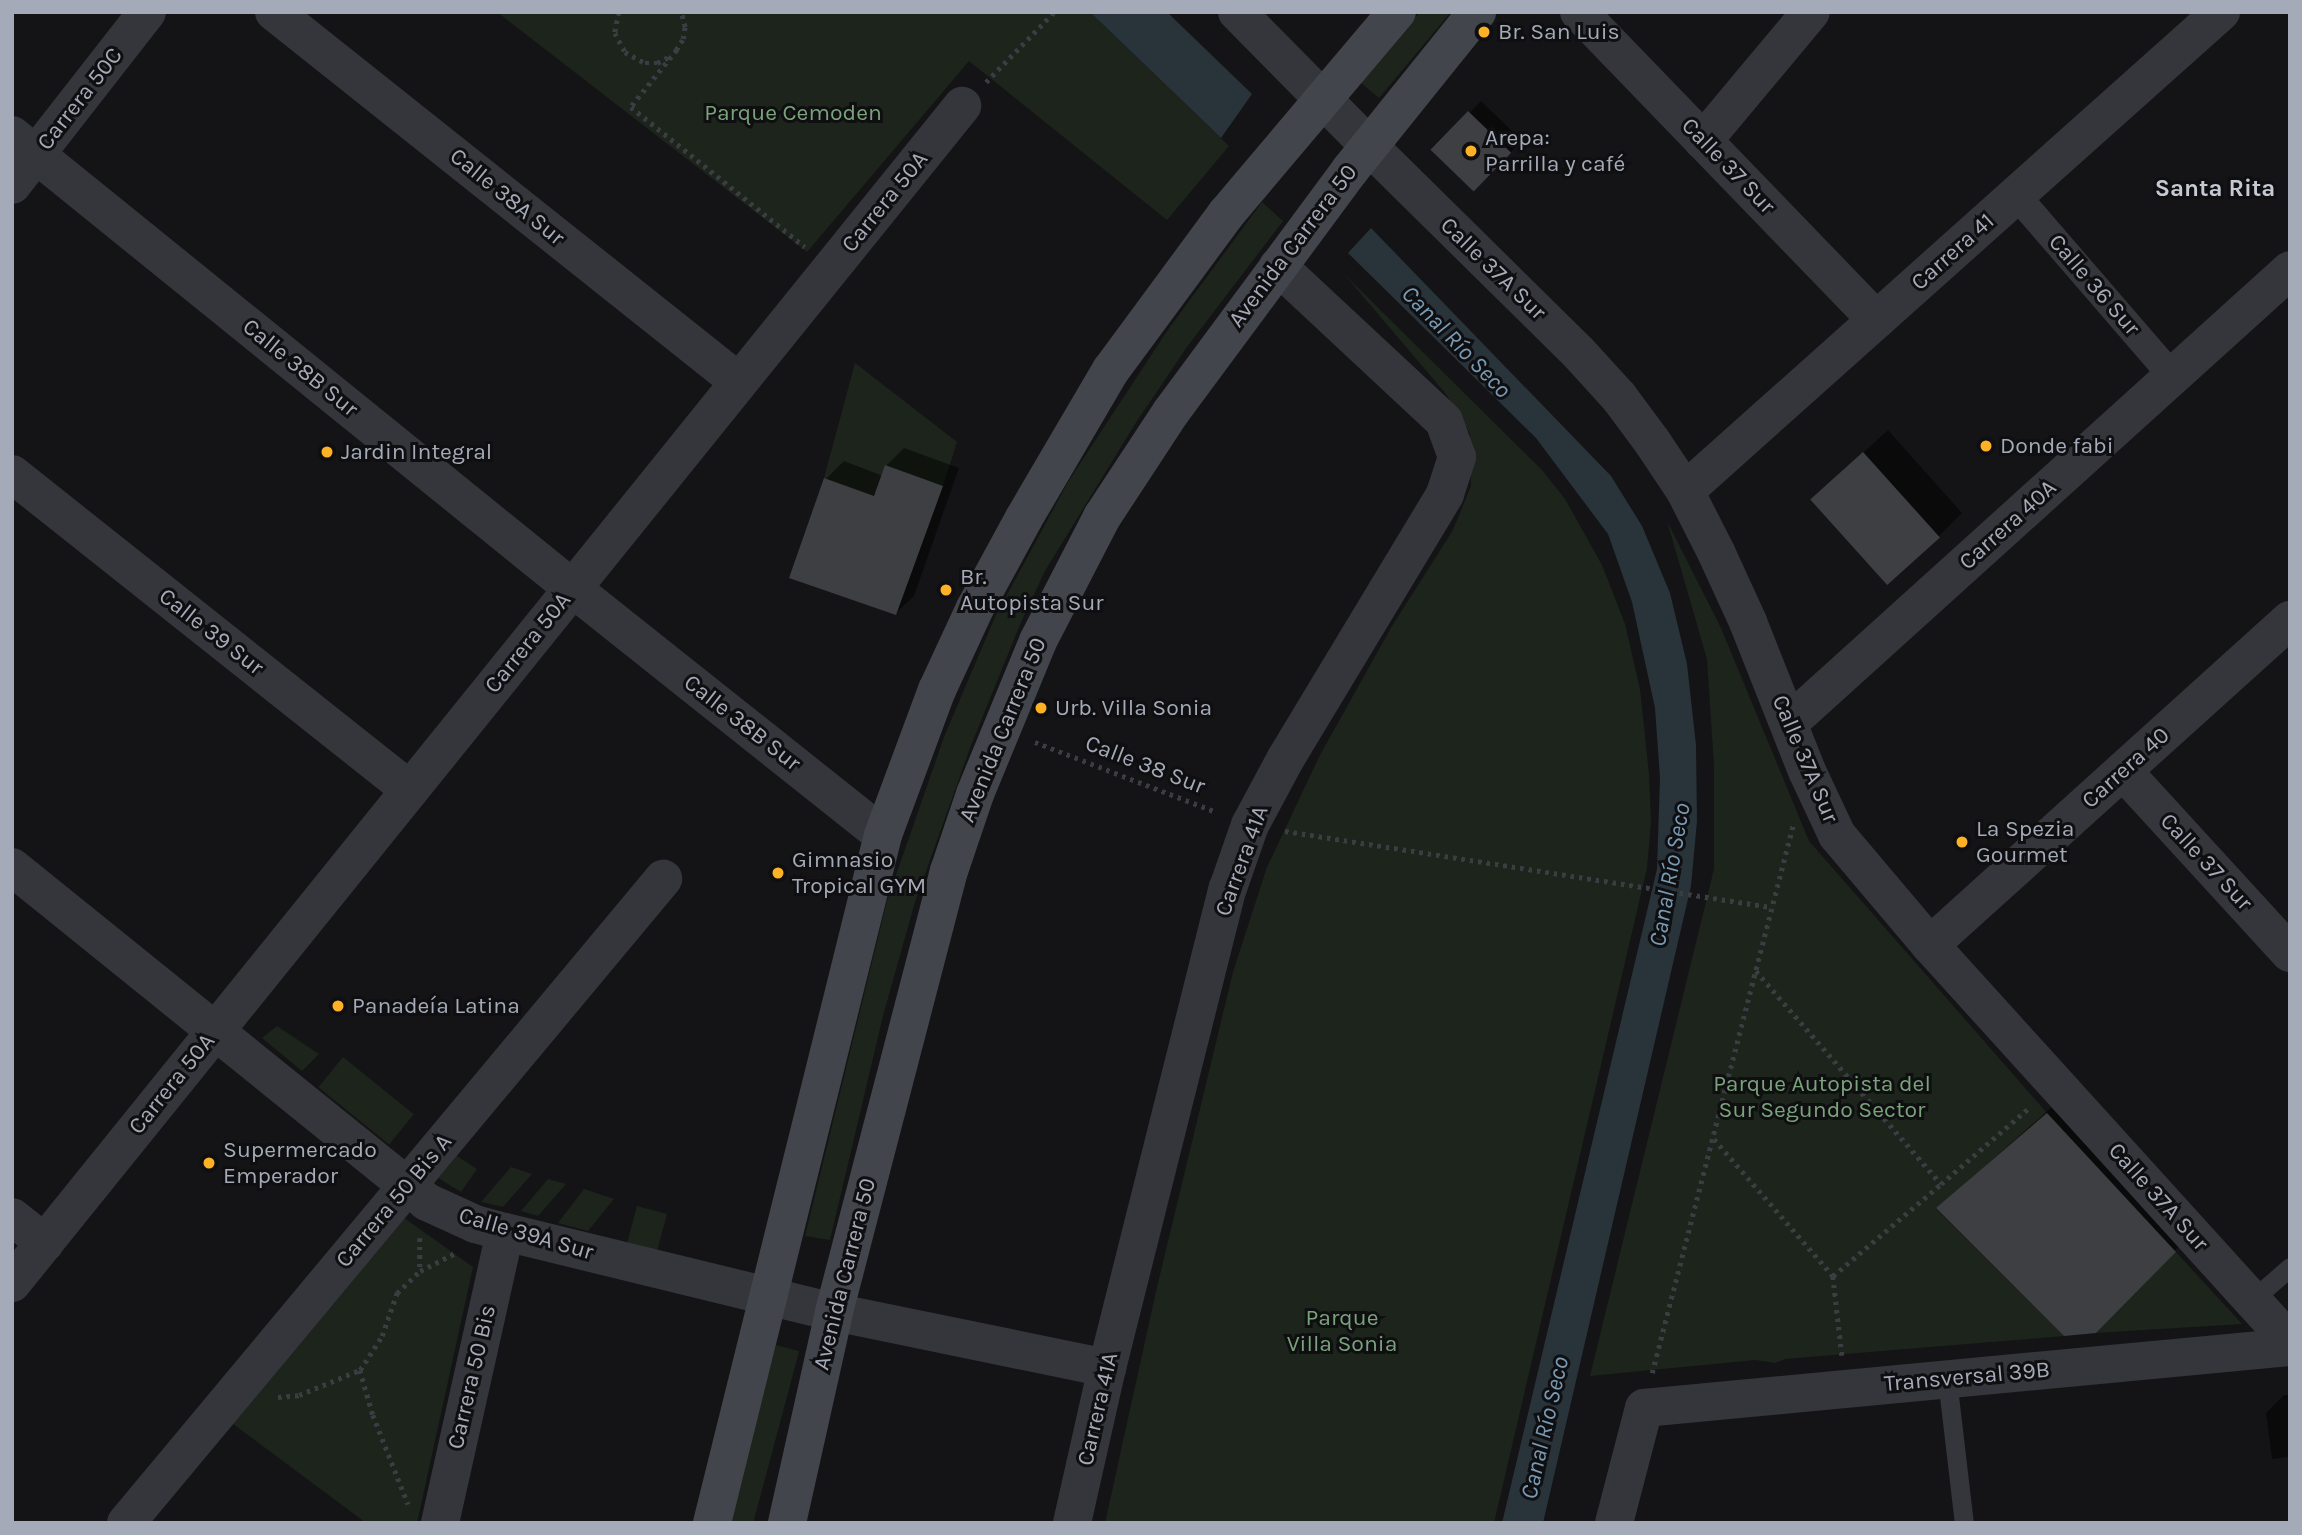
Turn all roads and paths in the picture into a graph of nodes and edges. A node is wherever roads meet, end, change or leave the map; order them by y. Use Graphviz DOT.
graph roads {
  1 [pos="147,12"];
  2 [pos="274,12"];
  3 [pos="619,12"];
  4 [pos="681,12"];
  5 [pos="1054,12"];
  6 [pos="1237,12"];
  7 [pos="1396,12"];
  8 [pos="1477,12"];
  9 [pos="1579,12"];
  10 [pos="1811,12"];
  11 [pos="2221,12"];
  12 [pos="677,50"];
  13 [pos="962,106"];
  14 [pos="1314,110"];
  15 [pos="1703,141"];
  16 [pos="24,145"];
  17 [pos="1359,158"];
  18 [pos="12,185"];
  19 [pos="2016,195"];
  20 [pos="1278,266"];
  21 [pos="832,268"];
  22 [pos="2290,270"];
  23 [pos="1876,320"];
  24 [pos="2172,376"];
  25 [pos="739,382"];
  26 [pos="12,474"];
  27 [pos="1685,491"];
  28 [pos="572,588"];
  29 [pos="2290,620"];
  30 [pos="1789,723"];
  31 [pos="1027,738"];
  32 [pos="2123,771"];
  33 [pos="410,790"];
  34 [pos="1793,823"];
  35 [pos="1250,825"];
  36 [pos="883,835"];
  37 [pos="12,867"];
  38 [pos="663,879"];
  39 [pos="1772,907"];
  40 [pos="1930,945"];
  41 [pos="2290,953"];
  42 [pos="1755,971"];
  43 [pos="214,1031"];
  44 [pos="2056,1084"];
  45 [pos="1714,1139"];
  46 [pos="1941,1184"];
  47 [pos="406,1187"];
  48 [pos="12,1217"];
  49 [pos="505,1232"];
  50 [pos="45,1243"];
  51 [pos="2290,1267"];
  52 [pos="1833,1276"];
  53 [pos="12,1283"];
  54 [pos="766,1296"];
  55 [pos="2252,1300"];
  56 [pos="834,1312"];
  57 [pos="2290,1345"];
  58 [pos="1107,1368"];
  59 [pos="360,1370"];
  60 [pos="1947,1379"];
  61 [pos="1846,1389"];
  62 [pos="231,1396"];
  63 [pos="1643,1408"];
  64 [pos="426,1519"];
  65 [pos="126,1523"];
  66 [pos="712,1523"];
  67 [pos="787,1523"];
  68 [pos="1072,1523"];
  69 [pos="1614,1523"];
  70 [pos="1964,1523"];
  1 -- 16 [label="street, Carrera 50C"];
  2 -- 25 [label="street, Calle 38A Sur"];
  3 -- 12 [label="path"];
  4 -- 12 [label="path"];
  5 -- 13 [label="path"];
  6 -- 14 [label="street"];
  7 -- 14 [label="main road"];
  8 -- 17 [label="main road, Avenida Carrera 50"];
  9 -- 15 [label="street, Calle 37 Sur"];
  10 -- 15 [label="street"];
  11 -- 19 [label="street, Carrera 41"];
  12 -- 21 [label="path"];
  13 -- 21 [label="street, Carrera 50A"];
  14 -- 17 [label="street"];
  14 -- 36 [label="main road"];
  15 -- 23 [label="street, Calle 37 Sur"];
  16 -- 18 [label="street, Carrera 50C"];
  16 -- 28 [label="street, Calle 38B Sur"];
  17 -- 20 [label="main road, Avenida Carrera 50"];
  17 -- 27 [label="street, Calle 37A Sur"];
  19 -- 23 [label="street, Carrera 41"];
  19 -- 24 [label="street, Calle 36 Sur"];
  20 -- 35 [label="street, Carrera 41A"];
  20 -- 56 [label="main road, Avenida Carrera 50"];
  21 -- 25 [label="street, Carrera 50A"];
  22 -- 24 [label="street, Carrera 40A"];
  23 -- 27 [label="street, Carrera 41"];
  24 -- 30 [label="street, Carrera 40A"];
  25 -- 28 [label="street, Carrera 50A"];
  26 -- 33 [label="street, Calle 39 Sur"];
  27 -- 30 [label="street, Calle 37A Sur"];
  28 -- 33 [label="street, Carrera 50A"];
  28 -- 36 [label="street, Calle 38B Sur"];
  29 -- 32 [label="street, Carrera 40"];
  30 -- 40 [label="street, Calle 37A Sur"];
  31 -- 35 [label="path, Calle 38 Sur"];
  32 -- 40 [label="street, Carrera 40"];
  32 -- 41 [label="street, Calle 37 Sur"];
  33 -- 43 [label="street, Carrera 50A"];
  34 -- 39 [label="path"];
  35 -- 39 [label="path, Calle 38 Sur"];
  35 -- 58 [label="street, Carrera 41A"];
  36 -- 54 [label="main road"];
  37 -- 43 [label="street, Calle 39A Sur"];
  38 -- 47 [label="street, Carrera 50 Bis A"];
  39 -- 42 [label="path"];
  40 -- 44 [label="street, Calle 37A Sur"];
  42 -- 45 [label="path"];
  42 -- 46 [label="path"];
  43 -- 47 [label="street, Calle 39A Sur"];
  43 -- 50 [label="street, Carrera 50A"];
  44 -- 46 [label="path"];
  44 -- 55 [label="street, Calle 37A Sur"];
  45 -- 52 [label="path"];
  45 -- 63 [label="path"];
  46 -- 52 [label="path"];
  47 -- 49 [label="street, Calle 39A Sur"];
  47 -- 62 [label="street, Carrera 50 Bis A"];
  48 -- 50 [label="street"];
  49 -- 54 [label="street, Calle 39A Sur"];
  49 -- 59 [label="path"];
  49 -- 64 [label="street, Carrera 50 Bis"];
  50 -- 53 [label="street, Carrera 50A"];
  51 -- 55 [label="lane"];
  52 -- 61 [label="path"];
  54 -- 56 [label="street, Calle 39A Sur"];
  54 -- 66 [label="main road"];
  55 -- 57 [label="street, Calle 37A Sur"];
  56 -- 58 [label="street, Calle 39A Sur"];
  56 -- 67 [label="main road, Avenida Carrera 50"];
  57 -- 60 [label="street, Transversal 39B"];
  58 -- 68 [label="street, Carrera 41A"];
  59 -- 62 [label="path"];
  59 -- 64 [label="path"];
  60 -- 61 [label="street, Transversal 39B"];
  60 -- 70 [label="lane"];
  61 -- 63 [label="street, Transversal 39B"];
  62 -- 65 [label="street, Carrera 50 Bis A"];
  63 -- 69 [label="street"];
}
